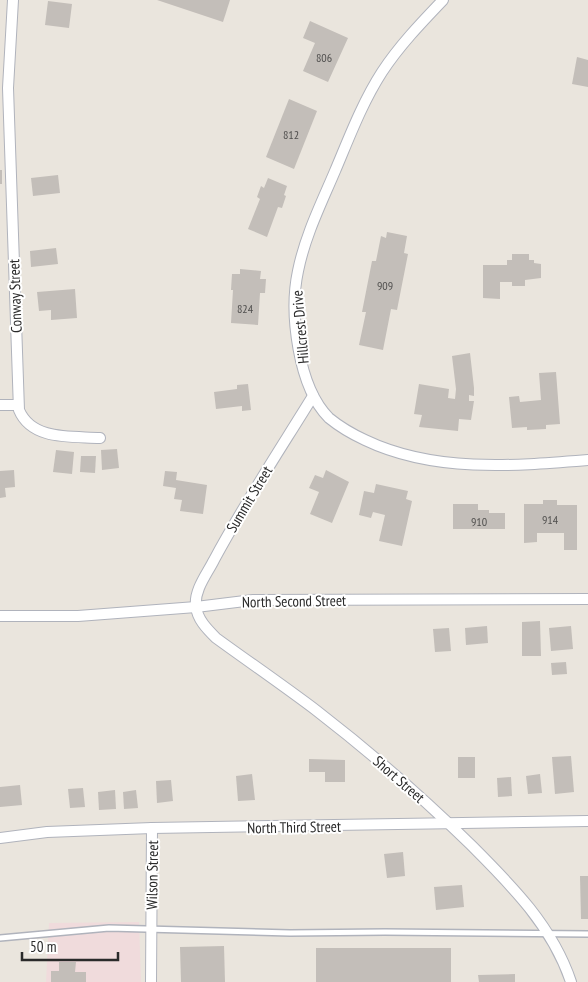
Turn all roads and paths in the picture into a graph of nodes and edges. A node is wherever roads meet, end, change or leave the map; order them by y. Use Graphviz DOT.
graph roads {
  1 [pos="13,0"];
  2 [pos="443,0"];
  3 [pos="314,396"];
  4 [pos="0,405"];
  5 [pos="18,405"];
  6 [pos="100,438"];
  7 [pos="588,460"];
  8 [pos="588,599"];
  9 [pos="196,606"];
  10 [pos="0,616"];
  11 [pos="588,821"];
  12 [pos="450,824"];
  13 [pos="152,828"];
  14 [pos="0,838"];
  15 [pos="151,929"];
  16 [pos="548,934"];
  17 [pos="588,934"];
  18 [pos="0,938"];
  19 [pos="151,982"];
  20 [pos="571,982"];
  1 -- 5 [label="street, Conway Street"];
  2 -- 3 [label="street, Hillcrest Drive"];
  3 -- 7 [label="street, Hillcrest Drive"];
  3 -- 9 [label="street, Summit Street"];
  4 -- 5 [label="street"];
  5 -- 6 [label="street, Conway Street"];
  8 -- 9 [label="street, North Second Street"];
  9 -- 10 [label="street, North Second Street"];
  9 -- 12 [label="street, Short Street"];
  11 -- 12 [label="street, North Third Street"];
  12 -- 13 [label="street, North Third Street"];
  12 -- 16 [label="street, Short Street"];
  13 -- 14 [label="street, North Third Street"];
  13 -- 15 [label="street, Wilson Street"];
  15 -- 16 [label="lane"];
  15 -- 18 [label="lane"];
  15 -- 19 [label="street, Wilson Street"];
  16 -- 17 [label="lane"];
  16 -- 20 [label="street, Short Street"];
}
